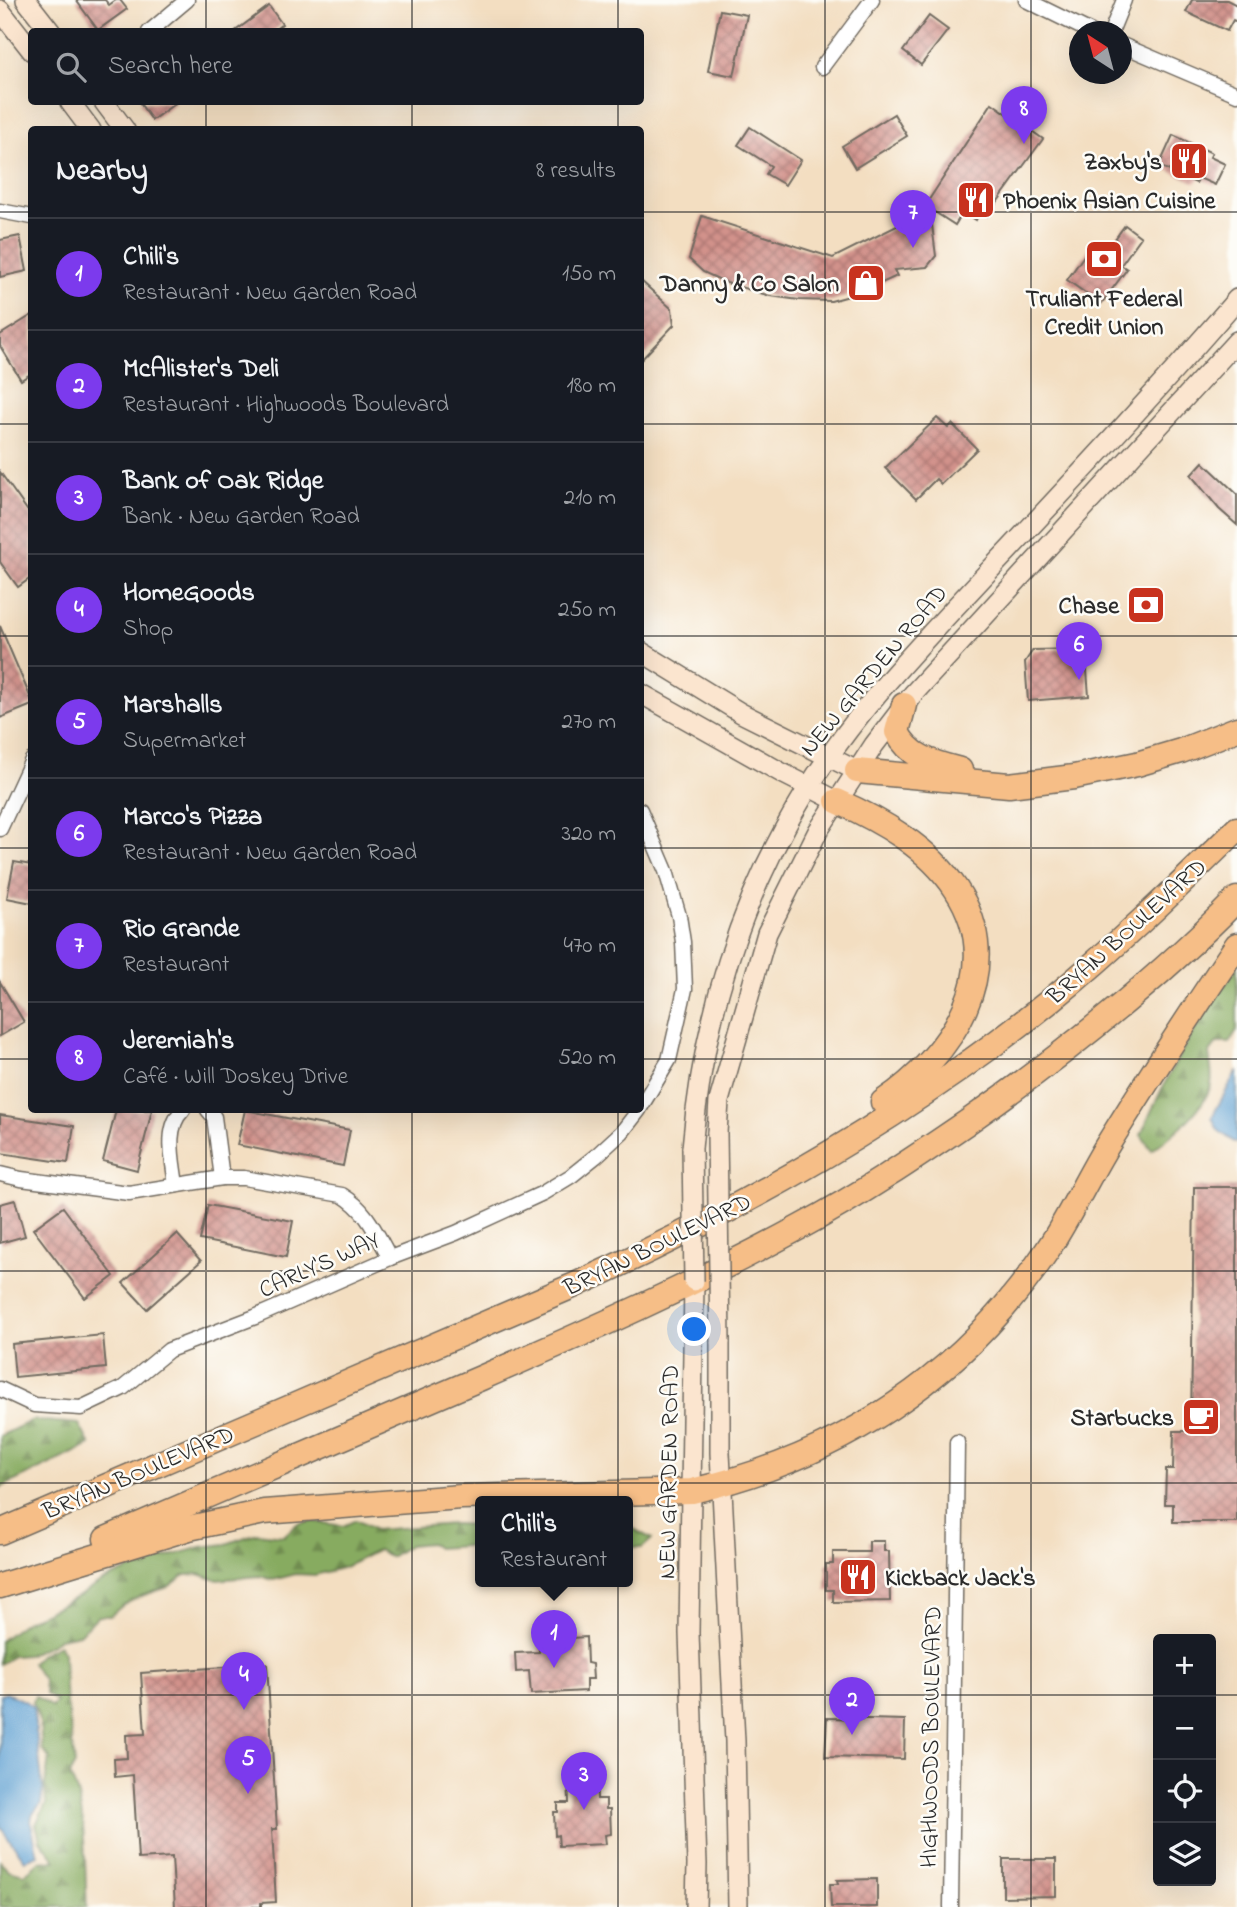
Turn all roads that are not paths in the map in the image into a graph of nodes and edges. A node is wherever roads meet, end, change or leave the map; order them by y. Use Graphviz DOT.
graph roads {
  1 [pos="26,0"];
  2 [pos="187,0"];
  3 [pos="872,0"];
  4 [pos="1026,0"];
  5 [pos="1124,0"];
  6 [pos="0,10"];
  7 [pos="1069,21"];
  8 [pos="1115,21"];
  9 [pos="48,28"];
  10 [pos="154,28"];
  11 [pos="28,46"];
  12 [pos="1132,49"];
  13 [pos="822,67"];
  14 [pos="1237,94"];
  15 [pos="71,105"];
  16 [pos="106,105"];
  17 [pos="88,126"];
  18 [pos="122,126"];
  19 [pos="0,211"];
  20 [pos="28,216"];
  21 [pos="1237,299"];
  22 [pos="1237,341"];
  23 [pos="644,653"];
  24 [pos="644,695"];
  25 [pos="904,705"];
  26 [pos="1237,729"];
  27 [pos="828,758"];
  28 [pos="28,769"];
  29 [pos="857,771"];
  30 [pos="989,783"];
  31 [pos="808,787"];
  32 [pos="838,801"];
  33 [pos="644,819"];
  34 [pos="0,829"];
  35 [pos="1237,829"];
  36 [pos="1237,899"];
  37 [pos="1237,945"];
  38 [pos="644,1104"];
  39 [pos="180,1113"];
  40 [pos="210,1113"];
  41 [pos="637,1113"];
  42 [pos="0,1174"];
  43 [pos="222,1178"];
  44 [pos="176,1185"];
  45 [pos="731,1211"];
  46 [pos="390,1258"];
  47 [pos="0,1390"];
  48 [pos="957,1442"];
  49 [pos="722,1484"];
  50 [pos="692,1491"];
  51 [pos="570,1496"];
  52 [pos="475,1497"];
  53 [pos="0,1532"];
  54 [pos="0,1586"];
  55 [pos="696,1907"];
  56 [pos="738,1907"];
  57 [pos="951,1907"];
  1 -- 9 [label="main road"];
  2 -- 10 [label="street"];
  3 -- 13 [label="street"];
  4 -- 7 [label="street"];
  5 -- 8 [label="street"];
  6 -- 11 [label="main road"];
  12 -- 14 [label="street"];
  15 -- 17 [label="main road"];
  16 -- 18 [label="main road"];
  19 -- 20 [label="street"];
  21 -- 27 [label="main road, NEW GARDEN ROAD"];
  22 -- 25 [label="main road, NEW GARDEN ROAD"];
  23 -- 27 [label="main road"];
  24 -- 31 [label="main road"];
  25 -- 29 [label="main road, NEW GARDEN ROAD"];
  25 -- 30 [label="highway"];
  26 -- 30 [label="highway"];
  27 -- 29 [label="main road"];
  27 -- 31 [label="main road, NEW GARDEN ROAD"];
  28 -- 34 [label="street"];
  29 -- 30 [label="highway"];
  29 -- 32 [label="main road, NEW GARDEN ROAD"];
  31 -- 32 [label="main road"];
  31 -- 50 [label="main road, NEW GARDEN ROAD, bridge"];
  32 -- 45 [label="highway"];
  32 -- 49 [label="main road, NEW GARDEN ROAD, bridge"];
  33 -- 38 [label="street, CARLY'S WAY"];
  35 -- 45 [label="highway, BRYAN BOULEVARD"];
  36 -- 54 [label="highway, BRYAN BOULEVARD"];
  37 -- 49 [label="highway"];
  39 -- 44 [label="street"];
  40 -- 43 [label="street"];
  41 -- 46 [label="street, CARLY'S WAY"];
  42 -- 44 [label="street"];
  43 -- 44 [label="street"];
  43 -- 46 [label="street"];
  45 -- 53 [label="highway, BRYAN BOULEVARD"];
  46 -- 47 [label="street, CARLY'S WAY"];
  48 -- 57 [label="street, HIGHWOODS BOULEVARD"];
  49 -- 50 [label="highway"];
  49 -- 56 [label="main road, NEW GARDEN ROAD"];
  50 -- 51 [label="highway"];
  50 -- 55 [label="main road, NEW GARDEN ROAD"];
  52 -- 54 [label="highway"];
}
